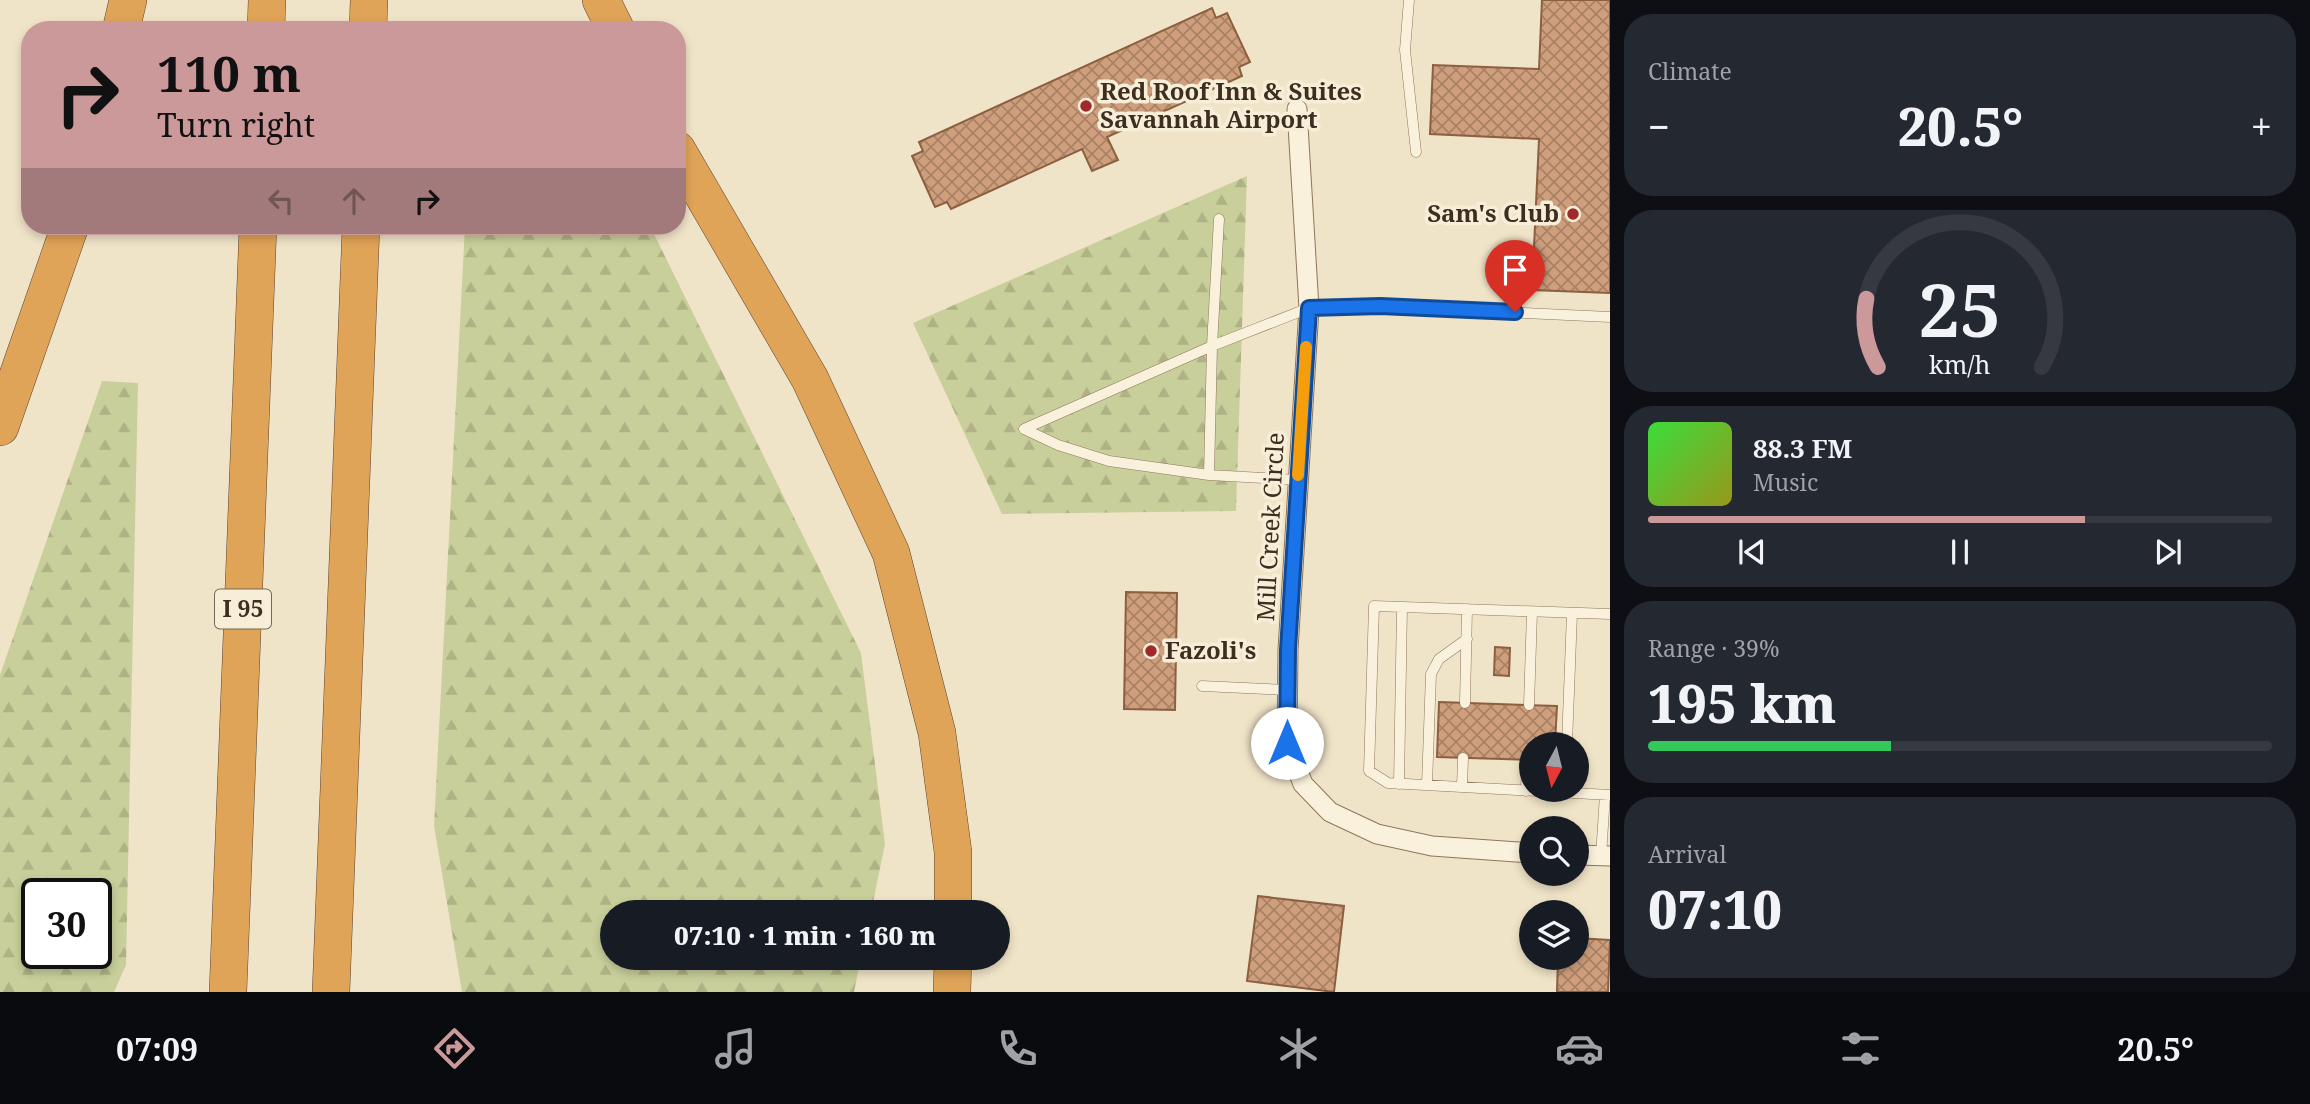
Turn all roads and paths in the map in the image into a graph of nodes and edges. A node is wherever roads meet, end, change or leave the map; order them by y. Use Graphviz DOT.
graph roads {
  1 [pos="128,0"];
  2 [pos="267,0"];
  3 [pos="369,0"];
  4 [pos="601,0"];
  5 [pos="1409,0"];
  6 [pos="123,21"];
  7 [pos="266,21"];
  8 [pos="368,21"];
  9 [pos="612,21"];
  10 [pos="1297,109"];
  11 [pos="1416,152"];
  12 [pos="686,165"];
  13 [pos="1219,219"];
  14 [pos="67,235"];
  15 [pos="258,235"];
  16 [pos="361,235"];
  17 [pos="1309,308"];
  18 [pos="1610,317"];
  19 [pos="1212,346"];
  20 [pos="0,427"];
  21 [pos="1209,475"];
  22 [pos="1298,480"];
  23 [pos="1402,607"];
  24 [pos="1467,609"];
  25 [pos="1532,612"];
  26 [pos="1572,612"];
  27 [pos="1610,614"];
  28 [pos="1467,639"];
  29 [pos="1202,686"];
  30 [pos="1288,690"];
  31 [pos="1465,703"];
  32 [pos="1529,705"];
  33 [pos="1567,732"];
  34 [pos="1463,758"];
  35 [pos="1399,783"];
  36 [pos="1427,785"];
  37 [pos="1462,788"];
  38 [pos="1519,791"];
  39 [pos="1589,793"];
  40 [pos="1607,795"];
  41 [pos="1519,852"];
  42 [pos="1606,856"];
  43 [pos="953,900"];
  44 [pos="953,970"];
  45 [pos="228,992"];
  46 [pos="331,992"];
  47 [pos="952,992"];
  1 -- 6 [label="highway"];
  2 -- 7 [label="highway"];
  3 -- 8 [label="highway"];
  4 -- 9 [label="highway"];
  5 -- 11 [label="lane"];
  10 -- 17 [label="street, Mill Creek Circle"];
  12 -- 43 [label="highway"];
  13 -- 19 [label="lane"];
  14 -- 20 [label="highway"];
  15 -- 45 [label="highway, I 95"];
  16 -- 46 [label="highway"];
  17 -- 18 [label="lane"];
  17 -- 19 [label="lane"];
  17 -- 22 [label="street, Mill Creek Circle"];
  19 -- 21 [label="lane"];
  19 -- 21 [label="lane"];
  21 -- 22 [label="lane"];
  22 -- 30 [label="street, Mill Creek Circle"];
  23 -- 24 [label="lane"];
  23 -- 35 [label="lane"];
  23 -- 35 [label="lane"];
  24 -- 25 [label="lane"];
  24 -- 28 [label="lane"];
  25 -- 26 [label="lane"];
  25 -- 32 [label="lane"];
  26 -- 27 [label="lane"];
  26 -- 33 [label="lane"];
  28 -- 31 [label="lane"];
  28 -- 36 [label="lane"];
  29 -- 30 [label="lane"];
  30 -- 41 [label="street, Mill Creek Circle"];
  34 -- 37 [label="lane"];
  35 -- 36 [label="lane"];
  36 -- 37 [label="lane"];
  37 -- 38 [label="lane"];
  39 -- 40 [label="lane"];
  40 -- 42 [label="lane"];
  44 -- 47 [label="highway"];
}
